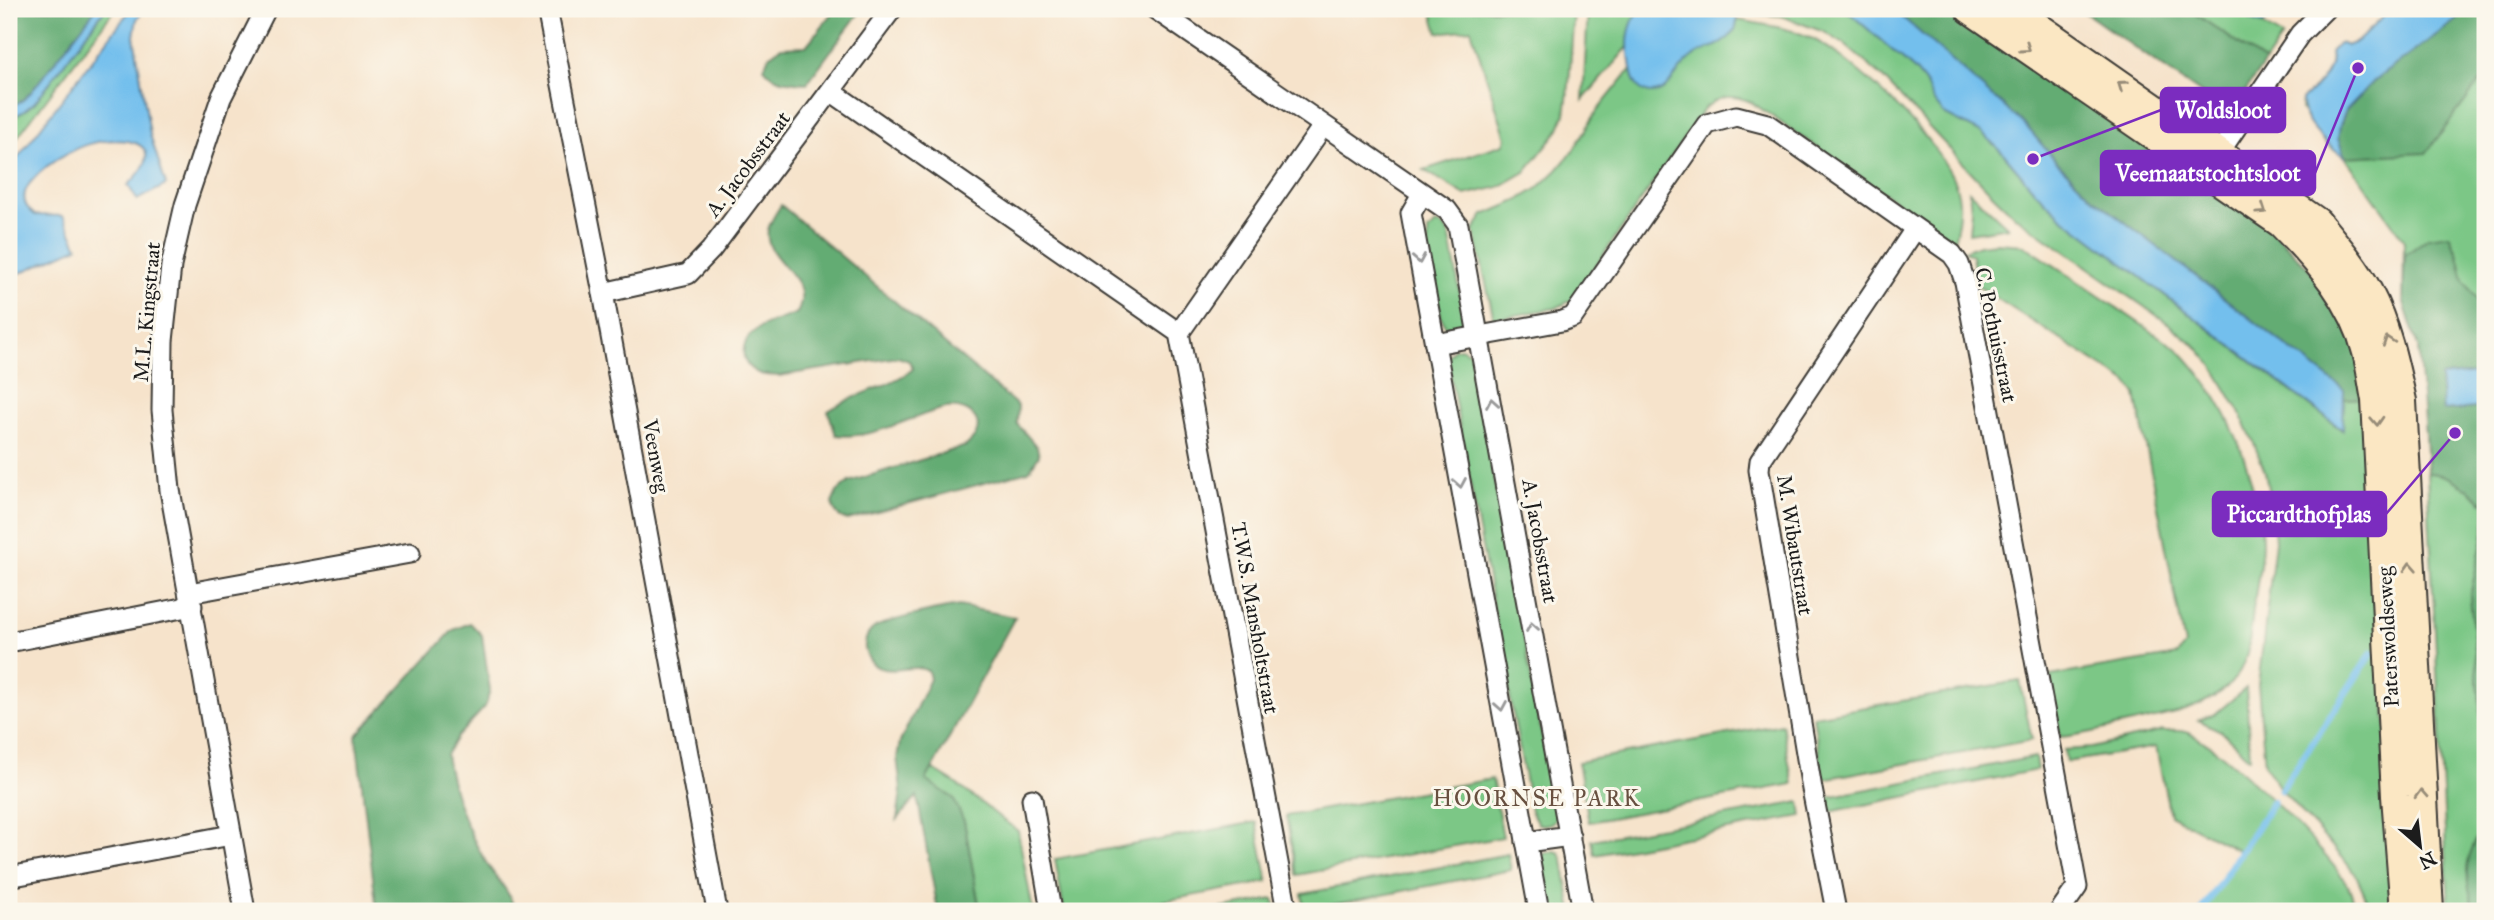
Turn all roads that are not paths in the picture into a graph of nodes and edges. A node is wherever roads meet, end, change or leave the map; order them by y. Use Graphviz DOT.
graph roads {
  1 [pos="266,9"];
  2 [pos="547,9"];
  3 [pos="892,9"];
  4 [pos="1155,9"];
  5 [pos="1970,9"];
  6 [pos="2012,9"];
  7 [pos="2325,9"];
  8 [pos="832,92"];
  9 [pos="1323,125"];
  10 [pos="2212,162"];
  11 [pos="1422,194"];
  12 [pos="1915,229"];
  13 [pos="603,293"];
  14 [pos="1179,333"];
  15 [pos="1479,335"];
  16 [pos="1434,344"];
  17 [pos="410,553"];
  18 [pos="190,600"];
  19 [pos="9,642"];
  20 [pos="1032,799"];
  21 [pos="231,835"];
  22 [pos="1570,836"];
  23 [pos="1527,842"];
  24 [pos="9,877"];
  25 [pos="245,911"];
  26 [pos="717,911"];
  27 [pos="1051,911"];
  28 [pos="1287,911"];
  29 [pos="1539,911"];
  30 [pos="1583,911"];
  31 [pos="1836,911"];
  32 [pos="2060,911"];
  33 [pos="2405,911"];
  34 [pos="2429,911"];
  1 -- 18 [label="street, M.L. Kingstraat"];
  2 -- 13 [label="street, Veenweg"];
  3 -- 8 [label="street, A. Jacobsstraat"];
  4 -- 9 [label="street, A. Jacobsstraat"];
  5 -- 10 [label="main road, Paterswoldseweg, one-way"];
  10 -- 6 [label="main road, Paterswoldseweg, one-way"];
  7 -- 10 [label="street"];
  8 -- 13 [label="street, A. Jacobsstraat"];
  8 -- 14 [label="street"];
  9 -- 11 [label="street, A. Jacobsstraat"];
  9 -- 14 [label="street"];
  10 -- 33 [label="main road, Paterswoldseweg, one-way"];
  34 -- 10 [label="main road, Paterswoldseweg, one-way"];
  11 -- 15 [label="street, A. Jacobsstraat"];
  11 -- 16 [label="street, one-way"];
  12 -- 15 [label="street, C. Pothuisstraat"];
  12 -- 31 [label="street, M. Wibautstraat"];
  12 -- 32 [label="street, C. Pothuisstraat"];
  13 -- 26 [label="street, Veenweg"];
  14 -- 28 [label="street, T.W.S. Mansholtstraat"];
  15 -- 16 [label="street, C. Pothuisstraat"];
  22 -- 15 [label="street, A. Jacobsstraat, one-way"];
  16 -- 23 [label="street, one-way"];
  17 -- 18 [label="street"];
  18 -- 19 [label="street"];
  18 -- 21 [label="street, M.L. Kingstraat"];
  20 -- 27 [label="street"];
  21 -- 24 [label="street"];
  21 -- 25 [label="street, M.L. Kingstraat"];
  22 -- 23 [label="street"];
  22 -- 30 [label="street, A. Jacobsstraat"];
  23 -- 29 [label="street"];
}
